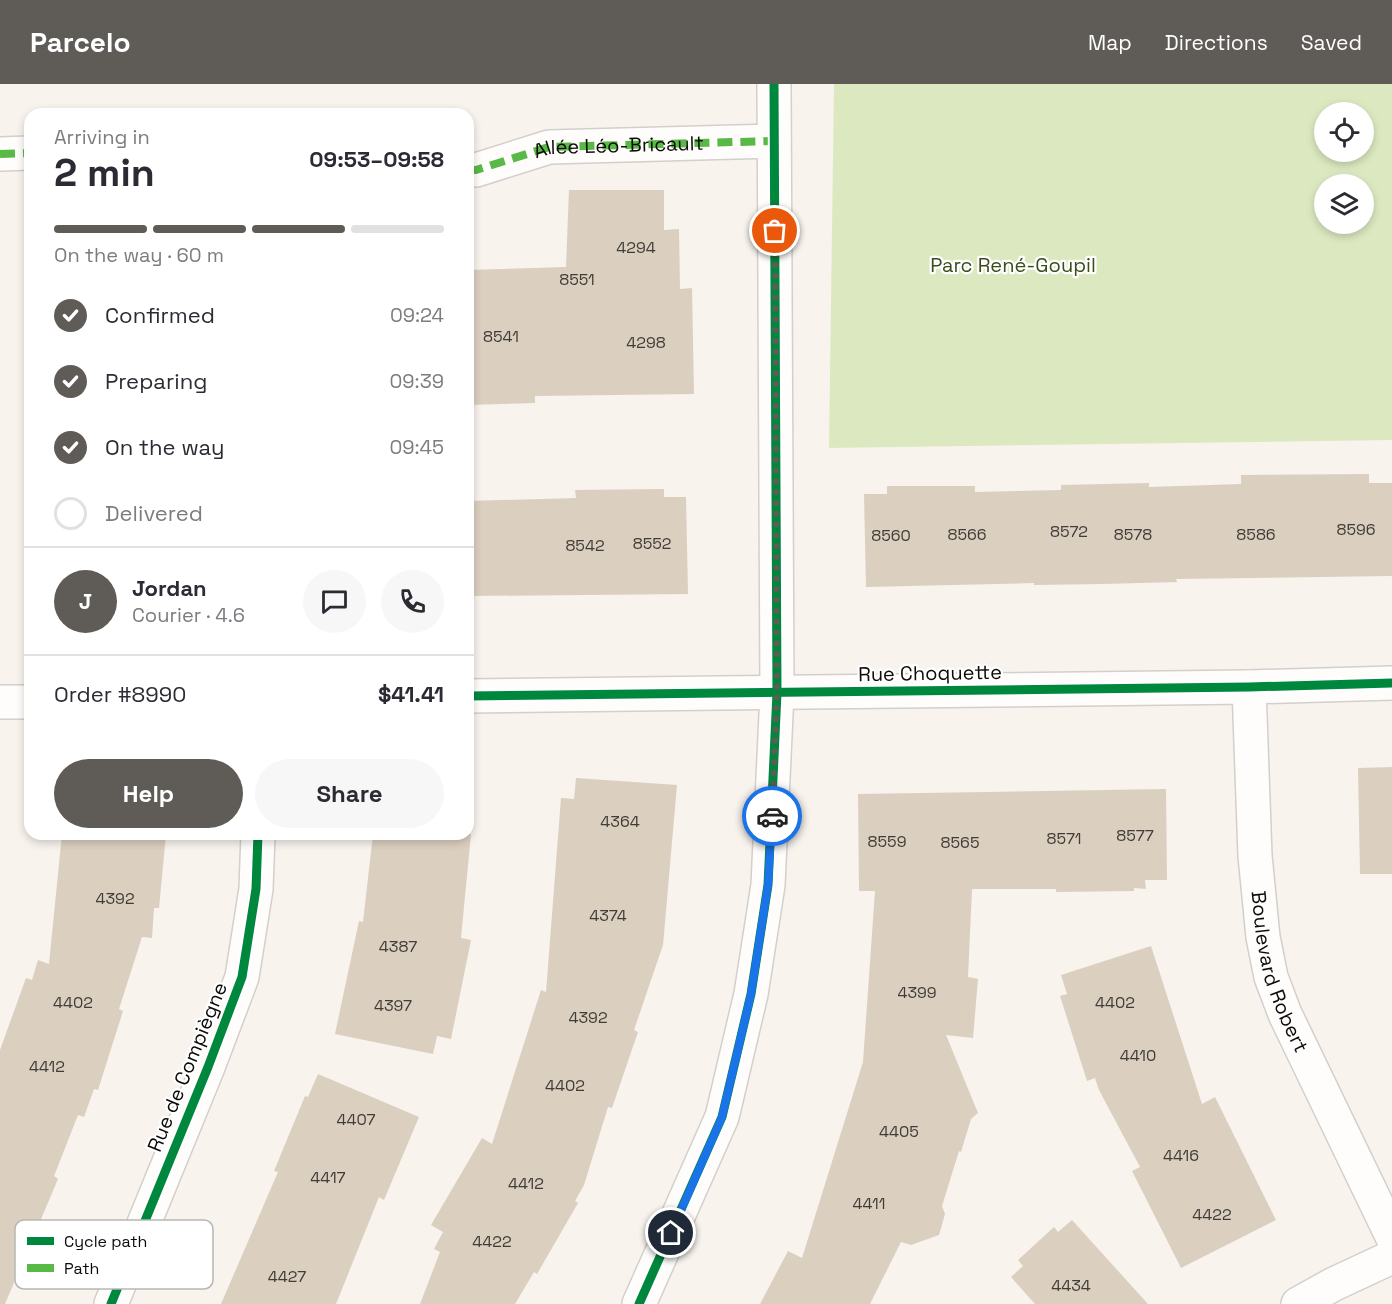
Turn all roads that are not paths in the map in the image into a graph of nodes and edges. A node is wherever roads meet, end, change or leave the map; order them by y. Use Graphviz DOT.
graph roads {
  1 [pos="774,84"];
  2 [pos="774,141"];
  3 [pos="24,153"];
  4 [pos="0,154"];
  5 [pos="474,170"];
  6 [pos="1392,683"];
  7 [pos="1249,687"];
  8 [pos="777,693"];
  9 [pos="474,696"];
  10 [pos="0,702"];
  11 [pos="24,702"];
  12 [pos="258,840"];
  13 [pos="145,1220"];
  14 [pos="1392,1236"];
  15 [pos="1392,1257"];
  16 [pos="117,1289"];
  17 [pos="111,1304"];
  18 [pos="639,1304"];
  19 [pos="1298,1304"];
  1 -- 2 [label="street"];
  2 -- 5 [label="street, Allée Léo-Bricault"];
  2 -- 8 [label="street"];
  3 -- 4 [label="street"];
  6 -- 7 [label="street, Rue Choquette"];
  7 -- 8 [label="street, Rue Choquette"];
  7 -- 14 [label="street, Boulevard Robert"];
  8 -- 9 [label="street, Rue Choquette"];
  8 -- 18 [label="street"];
  10 -- 11 [label="street"];
  12 -- 13 [label="street, Rue de Compiègne"];
  15 -- 19 [label="street"];
  16 -- 17 [label="street, Rue de Compiègne"];
}
